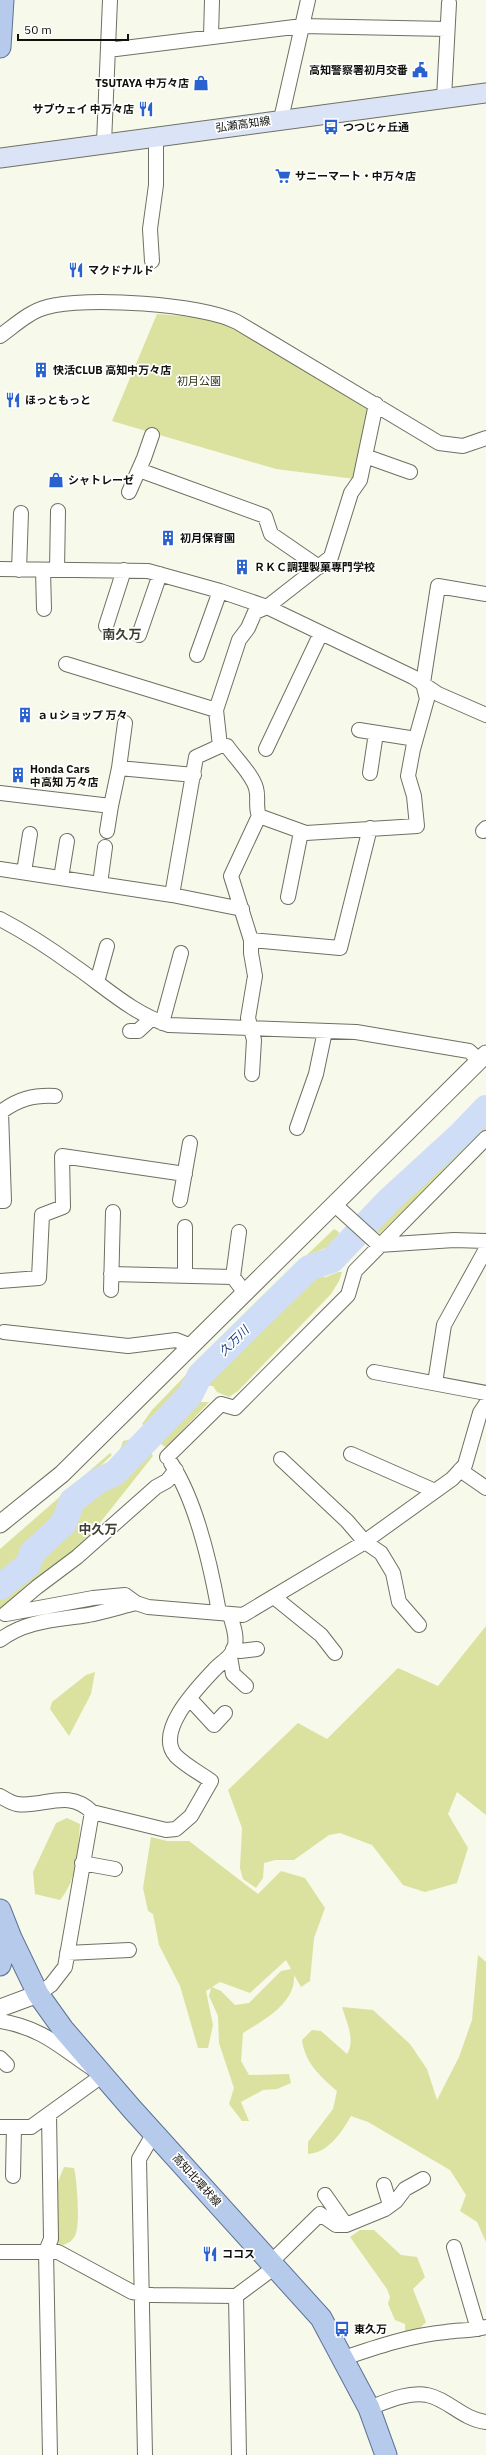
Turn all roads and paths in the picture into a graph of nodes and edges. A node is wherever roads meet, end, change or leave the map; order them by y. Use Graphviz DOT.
graph roads {
  1 [pos="3,0"];
  2 [pos="110,0"];
  3 [pos="212,0"];
  4 [pos="308,0"];
  5 [pos="449,3"];
  6 [pos="302,26"];
  7 [pos="447,28"];
  8 [pos="211,36"];
  9 [pos="0,47"];
  10 [pos="108,50"];
  11 [pos="486,93"];
  12 [pos="444,98"];
  13 [pos="281,119"];
  14 [pos="156,137"];
  15 [pos="104,144"];
  16 [pos="0,158"];
  17 [pos="152,261"];
  18 [pos="0,336"];
  19 [pos="376,404"];
  20 [pos="152,435"];
  21 [pos="486,438"];
  22 [pos="365,456"];
  23 [pos="139,470"];
  24 [pos="410,472"];
  25 [pos="129,492"];
  26 [pos="58,511"];
  27 [pos="21,513"];
  28 [pos="319,567"];
  29 [pos="0,569"];
  30 [pos="18,570"];
  31 [pos="43,570"];
  32 [pos="57,570"];
  33 [pos="124,570"];
  34 [pos="160,574"];
  35 [pos="220,591"];
  36 [pos="486,594"];
  37 [pos="267,606"];
  38 [pos="44,609"];
  39 [pos="106,626"];
  40 [pos="320,633"];
  41 [pos="139,636"];
  42 [pos="198,655"];
  43 [pos="66,664"];
  44 [pos="423,683"];
  45 [pos="216,710"];
  46 [pos="486,714"];
  47 [pos="125,723"];
  48 [pos="359,730"];
  49 [pos="376,733"];
  50 [pos="416,739"];
  51 [pos="220,746"];
  52 [pos="266,749"];
  53 [pos="118,768"];
  54 [pos="370,773"];
  55 [pos="194,775"];
  56 [pos="0,793"];
  57 [pos="111,806"];
  58 [pos="259,816"];
  59 [pos="370,828"];
  60 [pos="107,831"];
  61 [pos="301,832"];
  62 [pos="30,834"];
  63 [pos="67,841"];
  64 [pos="105,847"];
  65 [pos="0,868"];
  66 [pos="24,872"];
  67 [pos="61,878"];
  68 [pos="100,884"];
  69 [pos="172,895"];
  70 [pos="288,897"];
  71 [pos="242,909"];
  72 [pos="0,920"];
  73 [pos="251,940"];
  74 [pos="107,946"];
  75 [pos="181,953"];
  76 [pos="97,982"];
  77 [pos="156,1021"];
  78 [pos="252,1029"];
  79 [pos="130,1031"];
  80 [pos="325,1031"];
  81 [pos="483,1057"];
  82 [pos="252,1074"];
  83 [pos="55,1096"];
  84 [pos="297,1128"];
  85 [pos="486,1138"];
  86 [pos="190,1142"];
  87 [pos="185,1174"];
  88 [pos="180,1200"];
  89 [pos="0,1202"];
  90 [pos="339,1208"];
  91 [pos="113,1212"];
  92 [pos="185,1227"];
  93 [pos="239,1232"];
  94 [pos="486,1241"];
  95 [pos="376,1243"];
  96 [pos="486,1249"];
  97 [pos="111,1274"];
  98 [pos="185,1276"];
  99 [pos="233,1277"];
  100 [pos="0,1281"];
  101 [pos="111,1290"];
  102 [pos="246,1293"];
  103 [pos="4,1332"];
  104 [pos="191,1346"];
  105 [pos="374,1372"];
  106 [pos="435,1383"];
  107 [pos="486,1394"];
  108 [pos="486,1404"];
  109 [pos="352,1454"];
  110 [pos="281,1459"];
  111 [pos="176,1470"];
  112 [pos="460,1470"];
  113 [pos="486,1488"];
  114 [pos="435,1491"];
  115 [pos="0,1524"];
  116 [pos="365,1542"];
  117 [pos="274,1597"];
  118 [pos="136,1603"];
  119 [pos="224,1614"];
  120 [pos="3,1616"];
  121 [pos="419,1625"];
  122 [pos="0,1640"];
  123 [pos="257,1648"];
  124 [pos="231,1653"];
  125 [pos="335,1653"];
  126 [pos="246,1686"];
  127 [pos="190,1699"];
  128 [pos="225,1713"];
  129 [pos="0,1796"];
  130 [pos="92,1812"];
  131 [pos="82,1863"];
  132 [pos="115,1869"];
  133 [pos="0,1911"];
  134 [pos="129,1950"];
  135 [pos="67,1953"];
  136 [pos="0,1965"];
  137 [pos="38,1994"];
  138 [pos="0,2008"];
  139 [pos="0,2021"];
  140 [pos="103,2075"];
  141 [pos="49,2114"];
  142 [pos="7,2127"];
  143 [pos="154,2133"];
  144 [pos="13,2176"];
  145 [pos="423,2179"];
  146 [pos="384,2185"];
  147 [pos="326,2195"];
  148 [pos="390,2205"];
  149 [pos="346,2225"];
  150 [pos="454,2247"];
  151 [pos="46,2251"];
  152 [pos="0,2252"];
  153 [pos="273,2265"];
  154 [pos="143,2295"];
  155 [pos="236,2296"];
  156 [pos="482,2328"];
  157 [pos="344,2358"];
  158 [pos="369,2408"];
  159 [pos="486,2422"];
  160 [pos="50,2455"];
  161 [pos="145,2455"];
  162 [pos="239,2455"];
  163 [pos="386,2455"];
  1 -- 9 [label="main road"];
  2 -- 10 [label="street"];
  3 -- 8 [label="street"];
  4 -- 6 [label="street"];
  5 -- 7 [label="street"];
  6 -- 7 [label="street"];
  6 -- 8 [label="street"];
  6 -- 13 [label="street"];
  7 -- 12 [label="street"];
  8 -- 10 [label="street"];
  10 -- 15 [label="street"];
  11 -- 12 [label="main road, 弘瀬高知線"];
  12 -- 13 [label="main road, 弘瀬高知線"];
  13 -- 14 [label="main road, 弘瀬高知線"];
  14 -- 15 [label="main road, 弘瀬高知線"];
  14 -- 17 [label="street"];
  15 -- 16 [label="main road, 弘瀬高知線"];
  18 -- 19 [label="street"];
  19 -- 21 [label="street"];
  19 -- 22 [label="street"];
  20 -- 23 [label="street"];
  22 -- 24 [label="street"];
  22 -- 28 [label="street"];
  23 -- 25 [label="street"];
  23 -- 28 [label="street"];
  26 -- 32 [label="street"];
  27 -- 30 [label="street"];
  28 -- 37 [label="street"];
  29 -- 30 [label="street"];
  30 -- 31 [label="street"];
  31 -- 32 [label="street"];
  31 -- 38 [label="street"];
  32 -- 33 [label="street"];
  33 -- 34 [label="street"];
  33 -- 39 [label="street"];
  34 -- 35 [label="street"];
  34 -- 41 [label="street"];
  35 -- 37 [label="street"];
  35 -- 42 [label="street"];
  36 -- 44 [label="street"];
  37 -- 40 [label="street"];
  37 -- 45 [label="street"];
  40 -- 44 [label="street"];
  40 -- 52 [label="street"];
  43 -- 45 [label="street"];
  44 -- 46 [label="street"];
  44 -- 50 [label="street"];
  45 -- 51 [label="street"];
  47 -- 53 [label="street"];
  48 -- 49 [label="street"];
  49 -- 50 [label="street"];
  49 -- 54 [label="street"];
  50 -- 59 [label="street"];
  51 -- 55 [label="street"];
  51 -- 58 [label="street"];
  53 -- 55 [label="street"];
  53 -- 57 [label="street"];
  55 -- 69 [label="street"];
  56 -- 57 [label="street"];
  57 -- 60 [label="street"];
  58 -- 61 [label="street"];
  58 -- 71 [label="street"];
  59 -- 61 [label="street"];
  59 -- 73 [label="street"];
  61 -- 70 [label="street"];
  62 -- 66 [label="street"];
  63 -- 67 [label="street"];
  64 -- 68 [label="street"];
  65 -- 66 [label="street"];
  66 -- 67 [label="street"];
  67 -- 68 [label="street"];
  68 -- 69 [label="street"];
  69 -- 71 [label="street"];
  71 -- 73 [label="street"];
  72 -- 76 [label="street"];
  73 -- 78 [label="street"];
  74 -- 76 [label="street"];
  75 -- 77 [label="street"];
  76 -- 77 [label="street"];
  77 -- 78 [label="street"];
  77 -- 79 [label="street"];
  78 -- 80 [label="street"];
  78 -- 82 [label="street"];
  80 -- 81 [label="street"];
  80 -- 84 [label="street"];
  81 -- 90 [label="street"];
  83 -- 89 [label="street"];
  85 -- 95 [label="street"];
  86 -- 87 [label="street"];
  87 -- 88 [label="street"];
  87 -- 100 [label="street"];
  90 -- 95 [label="street"];
  90 -- 102 [label="street"];
  91 -- 97 [label="street"];
  92 -- 98 [label="street"];
  93 -- 99 [label="street"];
  94 -- 95 [label="street"];
  95 -- 111 [label="street"];
  96 -- 106 [label="street"];
  97 -- 98 [label="street"];
  97 -- 101 [label="street"];
  98 -- 99 [label="street"];
  99 -- 102 [label="street"];
  102 -- 104 [label="street"];
  103 -- 104 [label="street"];
  104 -- 115 [label="street"];
  105 -- 106 [label="street"];
  106 -- 107 [label="street"];
  108 -- 112 [label="street"];
  109 -- 114 [label="street"];
  110 -- 116 [label="street"];
  111 -- 119 [label="street"];
  111 -- 120 [label="street"];
  112 -- 113 [label="street"];
  112 -- 114 [label="street"];
  114 -- 116 [label="street"];
  116 -- 117 [label="street"];
  116 -- 121 [label="street"];
  117 -- 119 [label="street"];
  117 -- 125 [label="street"];
  118 -- 119 [label="street"];
  118 -- 120 [label="street"];
  118 -- 122 [label="street"];
  119 -- 124 [label="street"];
  123 -- 124 [label="street"];
  124 -- 126 [label="street"];
  124 -- 127 [label="street"];
  127 -- 128 [label="street"];
  127 -- 130 [label="street"];
  129 -- 130 [label="street"];
  130 -- 131 [label="street"];
  131 -- 132 [label="street"];
  131 -- 135 [label="street"];
  133 -- 136 [label="main road"];
  133 -- 137 [label="main road, 高知北環状線"];
  134 -- 135 [label="street"];
  135 -- 137 [label="street"];
  137 -- 138 [label="street"];
  137 -- 140 [label="main road, 高知北環状線"];
  139 -- 140 [label="street"];
  140 -- 141 [label="street"];
  140 -- 143 [label="main road, 高知北環状線"];
  141 -- 142 [label="street"];
  141 -- 151 [label="street"];
  142 -- 144 [label="street"];
  143 -- 153 [label="main road, 高知北環状線"];
  143 -- 154 [label="street"];
  145 -- 148 [label="street"];
  146 -- 148 [label="street"];
  147 -- 149 [label="street"];
  148 -- 149 [label="street"];
  149 -- 153 [label="street"];
  150 -- 156 [label="street"];
  151 -- 152 [label="street"];
  151 -- 154 [label="street"];
  151 -- 160 [label="street"];
  153 -- 155 [label="street"];
  153 -- 157 [label="main road, 高知北環状線"];
  154 -- 155 [label="street"];
  154 -- 161 [label="street"];
  155 -- 162 [label="street"];
  156 -- 157 [label="street"];
  157 -- 158 [label="main road, 高知北環状線"];
  158 -- 159 [label="street"];
  158 -- 163 [label="main road, 高知北環状線"];
}
